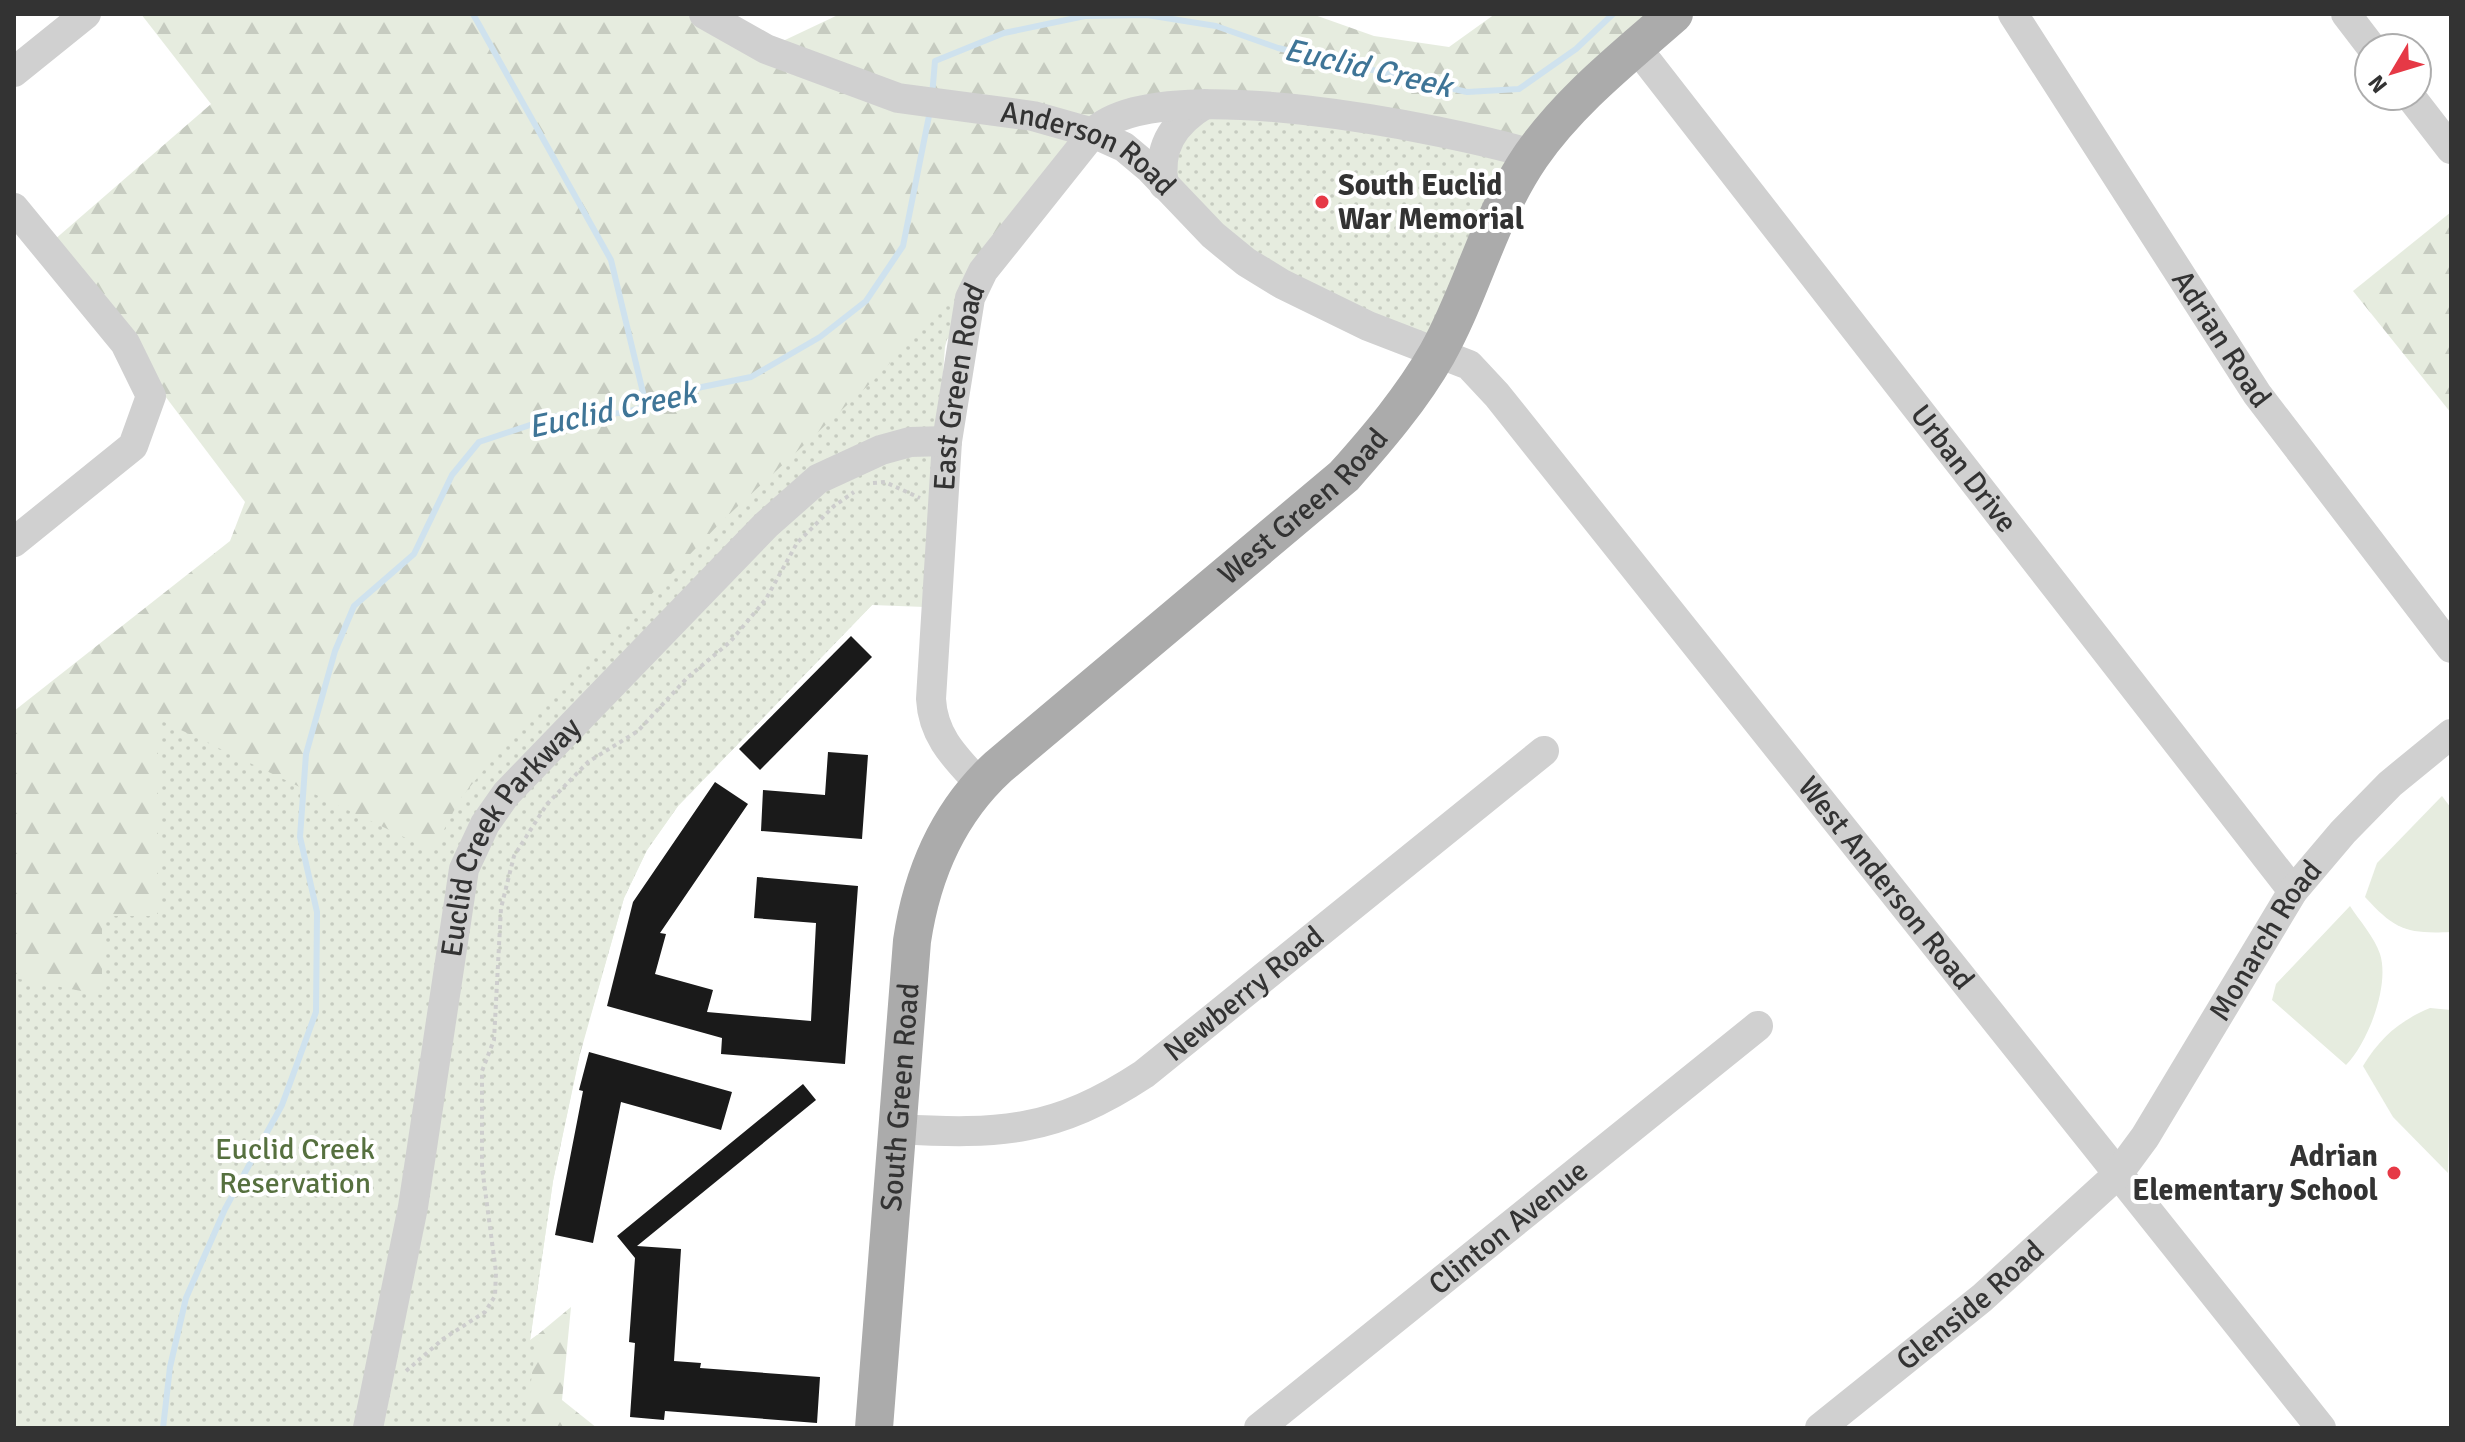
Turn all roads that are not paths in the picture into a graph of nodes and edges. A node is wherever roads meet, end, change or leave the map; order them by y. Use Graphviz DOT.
graph roads {
  1 [pos="86,14"];
  2 [pos="704,14"];
  3 [pos="1674,14"];
  4 [pos="2013,14"];
  5 [pos="2346,14"];
  6 [pos="2360,32"];
  7 [pos="1636,47"];
  8 [pos="14,72"];
  9 [pos="1205,104"];
  10 [pos="2422,112"];
  11 [pos="1093,133"];
  12 [pos="2451,149"];
  13 [pos="1532,154"];
  14 [pos="1164,185"];
  15 [pos="14,208"];
  16 [pos="1437,354"];
  17 [pos="947,441"];
  18 [pos="14,542"];
  19 [pos="2451,648"];
  20 [pos="2451,734"];
  21 [pos="1544,751"];
  22 [pos="980,784"];
  23 [pos="2293,891"];
  24 [pos="1758,1026"];
  25 [pos="898,1129"];
  26 [pos="2117,1175"];
  27 [pos="368,1428"];
  28 [pos="874,1428"];
  29 [pos="1259,1428"];
  30 [pos="1820,1428"];
  31 [pos="2321,1428"];
  1 -- 8 [label="street"];
  2 -- 11 [label="street, Anderson Road"];
  3 -- 7 [label="main road"];
  4 -- 19 [label="street, Adrian Road"];
  5 -- 6 [label="street"];
  7 -- 13 [label="main road"];
  7 -- 23 [label="street, Urban Drive"];
  9 -- 11 [label="street, East Green Road"];
  9 -- 13 [label="street, East Green Road"];
  9 -- 14 [label="street"];
  10 -- 12 [label="street"];
  11 -- 14 [label="street, Anderson Road"];
  11 -- 17 [label="street, East Green Road"];
  13 -- 16 [label="main road, West Green Road"];
  14 -- 16 [label="street, Anderson Road"];
  15 -- 18 [label="street"];
  16 -- 22 [label="main road, West Green Road"];
  16 -- 26 [label="street, West Anderson Road"];
  17 -- 22 [label="street, East Green Road"];
  17 -- 27 [label="street, Euclid Creek Parkway"];
  20 -- 23 [label="street, Monarch Road"];
  21 -- 25 [label="street, Newberry Road"];
  22 -- 25 [label="main road, South Green Road"];
  23 -- 26 [label="street, Monarch Road"];
  24 -- 29 [label="street, Clinton Avenue"];
  25 -- 28 [label="main road, South Green Road"];
  26 -- 30 [label="street, Glenside Road"];
  26 -- 31 [label="street, West Anderson Road"];
}
